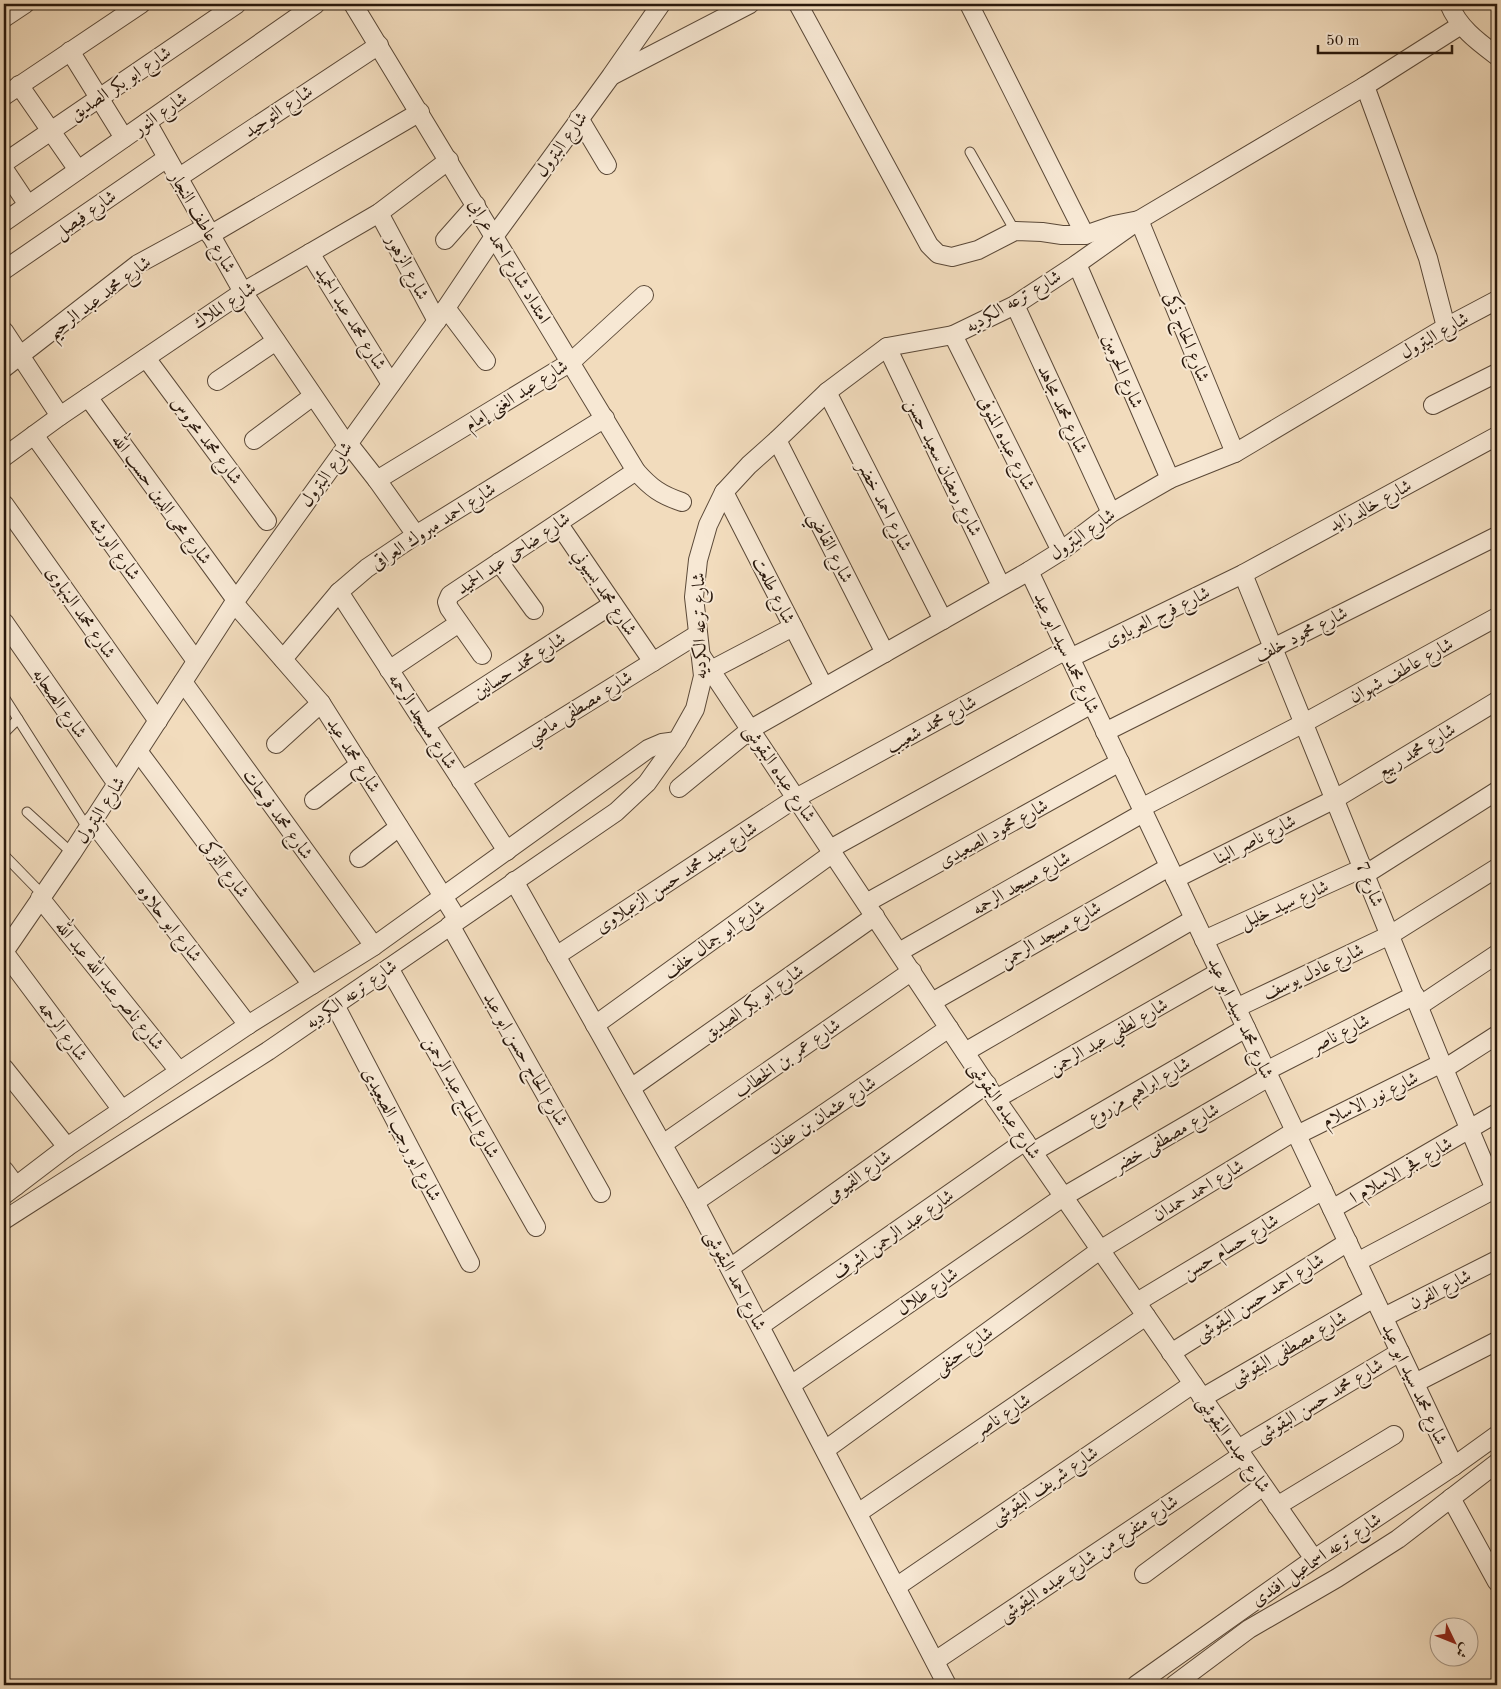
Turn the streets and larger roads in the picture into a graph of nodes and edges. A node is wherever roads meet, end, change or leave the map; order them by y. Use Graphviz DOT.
graph roads {
  1 [pos="25,4"];
  2 [pos="141,4"];
  3 [pos="237,4"];
  4 [pos="354,4"];
  5 [pos="661,4"];
  6 [pos="750,4"];
  7 [pos="798,4"];
  8 [pos="969,4"];
  9 [pos="1449,4"];
  10 [pos="309,6"];
  11 [pos="4,18"];
  12 [pos="1461,25"];
  13 [pos="378,45"];
  14 [pos="70,51"];
  15 [pos="1497,56"];
  16 [pos="611,76"];
  17 [pos="19,85"];
  18 [pos="1365,86"];
  19 [pos="4,96"];
  20 [pos="99,98"];
  21 [pos="420,112"];
  22 [pos="579,118"];
  23 [pos="146,122"];
  24 [pos="51,131"];
  25 [pos="124,138"];
  26 [pos="166,158"];
  27 [pos="449,160"];
  28 [pos="4,163"];
  29 [pos="607,165"];
  30 [pos="4,169"];
  31 [pos="78,170"];
  32 [pos="178,178"];
  33 [pos="476,204"];
  34 [pos="28,205"];
  35 [pos="379,213"];
  36 [pos="1140,220"];
  37 [pos="4,222"];
  38 [pos="208,231"];
  39 [pos="495,235"];
  40 [pos="1085,236"];
  41 [pos="445,240"];
  42 [pos="310,253"];
  43 [pos="1077,264"];
  44 [pos="4,270"];
  45 [pos="243,292"];
  46 [pos="644,295"];
  47 [pos="1497,300"];
  48 [pos="1015,305"];
  49 [pos="441,315"];
  50 [pos="1446,327"];
  51 [pos="4,331"];
  52 [pos="953,335"];
  53 [pos="276,341"];
  54 [pos="886,347"];
  55 [pos="21,356"];
  56 [pos="146,358"];
  57 [pos="486,361"];
  58 [pos="571,362"];
  59 [pos="4,368"];
  60 [pos="1497,373"];
  61 [pos="217,381"];
  62 [pos="391,384"];
  63 [pos="827,392"];
  64 [pos="313,396"];
  65 [pos="88,397"];
  66 [pos="1434,405"];
  67 [pos="60,416"];
  68 [pos="604,418"];
  69 [pos="34,435"];
  70 [pos="1497,436"];
  71 [pos="254,440"];
  72 [pos="777,440"];
  73 [pos="347,444"];
  74 [pos="1235,453"];
  75 [pos="4,457"];
  76 [pos="636,471"];
  77 [pos="1170,479"];
  78 [pos="377,480"];
  79 [pos="724,492"];
  80 [pos="682,502"];
  81 [pos="4,504"];
  82 [pos="1111,513"];
  83 [pos="267,522"];
  84 [pos="558,523"];
  85 [pos="416,535"];
  86 [pos="1497,536"];
  87 [pos="1061,551"];
  88 [pos="499,562"];
  89 [pos="1028,571"];
  90 [pos="1243,574"];
  91 [pos="1001,586"];
  92 [pos="338,592"];
  93 [pos="235,602"];
  94 [pos="613,604"];
  95 [pos="534,610"];
  96 [pos="1497,617"];
  97 [pos="943,620"];
  98 [pos="4,622"];
  99 [pos="460,623"];
  100 [pos="793,627"];
  101 [pos="698,634"];
  102 [pos="1273,648"];
  103 [pos="885,653"];
  104 [pos="1068,654"];
  105 [pos="482,655"];
  106 [pos="283,659"];
  107 [pos="196,661"];
  108 [pos="653,662"];
  109 [pos="706,663"];
  110 [pos="389,670"];
  111 [pos="183,682"];
  112 [pos="824,687"];
  113 [pos="1497,701"];
  114 [pos="322,703"];
  115 [pos="1092,704"];
  116 [pos="158,721"];
  117 [pos="1304,723"];
  118 [pos="425,725"];
  119 [pos="751,729"];
  120 [pos="1105,732"];
  121 [pos="677,741"];
  122 [pos="276,744"];
  123 [pos="138,751"];
  124 [pos="1120,762"];
  125 [pos="360,764"];
  126 [pos="461,781"];
  127 [pos="117,784"];
  128 [pos="680,788"];
  129 [pos="1497,791"];
  130 [pos="796,798"];
  131 [pos="1335,799"];
  132 [pos="314,800"];
  133 [pos="1142,811"];
  134 [pos="90,825"];
  135 [pos="399,827"];
  136 [pos="507,851"];
  137 [pos="832,851"];
  138 [pos="358,858"];
  139 [pos="1497,868"];
  140 [pos="1364,871"];
  141 [pos="1172,873"];
  142 [pos="514,881"];
  143 [pos="42,896"];
  144 [pos="443,897"];
  145 [pos="870,910"];
  146 [pos="1194,919"];
  147 [pos="454,923"];
  148 [pos="1390,935"];
  149 [pos="1204,940"];
  150 [pos="6,945"];
  151 [pos="374,946"];
  152 [pos="899,952"];
  153 [pos="1497,954"];
  154 [pos="556,956"];
  155 [pos="389,968"];
  156 [pos="912,972"];
  157 [pos="1220,972"];
  158 [pos="312,985"];
  159 [pos="1417,1001"];
  160 [pos="932,1002"];
  161 [pos="335,1005"];
  162 [pos="1236,1008"];
  163 [pos="248,1025"];
  164 [pos="595,1025"];
  165 [pos="949,1028"];
  166 [pos="1246,1028"];
  167 [pos="1497,1035"];
  168 [pos="965,1052"];
  169 [pos="1443,1066"];
  170 [pos="4,1068"];
  171 [pos="179,1071"];
  172 [pos="1268,1074"];
  173 [pos="986,1084"];
  174 [pos="631,1088"];
  175 [pos="996,1099"];
  176 [pos="122,1110"];
  177 [pos="1497,1113"];
  178 [pos="1470,1130"];
  179 [pos="1296,1133"];
  180 [pos="663,1144"];
  181 [pos="1029,1146"];
  182 [pos="67,1148"];
  183 [pos="4,1170"];
  184 [pos="1496,1187"];
  185 [pos="10,1190"];
  186 [pos="1323,1190"];
  187 [pos="602,1193"];
  188 [pos="1064,1196"];
  189 [pos="695,1202"];
  190 [pos="1332,1209"];
  191 [pos="4,1220"];
  192 [pos="536,1227"];
  193 [pos="1348,1242"];
  194 [pos="1100,1250"];
  195 [pos="1497,1260"];
  196 [pos="1357,1262"];
  197 [pos="470,1264"];
  198 [pos="730,1268"];
  199 [pos="1374,1298"];
  200 [pos="1141,1309"];
  201 [pos="1384,1318"];
  202 [pos="760,1326"];
  203 [pos="1497,1340"];
  204 [pos="1171,1352"];
  205 [pos="1400,1352"];
  206 [pos="1415,1383"];
  207 [pos="791,1385"];
  208 [pos="1198,1391"];
  209 [pos="1394,1435"];
  210 [pos="1497,1435"];
  211 [pos="825,1450"];
  212 [pos="1240,1452"];
  213 [pos="1497,1463"];
  214 [pos="1454,1466"];
  215 [pos="1263,1486"];
  216 [pos="1451,1498"];
  217 [pos="1277,1506"];
  218 [pos="858,1513"];
  219 [pos="1314,1559"];
  220 [pos="1144,1574"];
  221 [pos="1497,1582"];
  222 [pos="896,1587"];
  223 [pos="935,1661"];
  224 [pos="947,1685"];
  225 [pos="1136,1685"];
  226 [pos="1174,1685"];
  1 -- 11 [label="street"];
  2 -- 14 [label="street"];
  3 -- 20 [label="street, شارع ابو بكر الصديق"];
  4 -- 13 [label="street, امتداد شارع احمد عرابى"];
  5 -- 16 [label="street, شارع البترول"];
  6 -- 16 [label="street"];
  7 -- 40 [label="street"];
  8 -- 40 [label="street"];
  9 -- 12 [label="street"];
  10 -- 23 [label="street, شارع النور"];
  12 -- 15 [label="street"];
  12 -- 18 [label="street, شارع ترعه الكرديه"];
  13 -- 21 [label="street, امتداد شارع احمد عرابى"];
  13 -- 32 [label="street, شارع التوحيد"];
  14 -- 17 [label="street"];
  14 -- 20 [label="street"];
  16 -- 22 [label="street, شارع البترول"];
  17 -- 19 [label="street"];
  17 -- 24 [label="street"];
  18 -- 36 [label="street, شارع ترعه الكرديه"];
  18 -- 50 [label="street"];
  20 -- 24 [label="street, شارع ابو بكر الصديق"];
  20 -- 25 [label="street"];
  21 -- 27 [label="street, امتداد شارع احمد عرابى"];
  21 -- 38 [label="street"];
  22 -- 29 [label="street"];
  22 -- 39 [label="street, شارع البترول"];
  23 -- 25 [label="street, شارع النور"];
  23 -- 26 [label="street, شارع عاطف النجار"];
  24 -- 28 [label="street, شارع ابو بكر الصديق"];
  24 -- 31 [label="street"];
  25 -- 31 [label="street, شارع النور"];
  26 -- 32 [label="street, شارع عاطف النجار"];
  26 -- 44 [label="street, شارع فيصل"];
  27 -- 33 [label="street, امتداد شارع احمد عرابى"];
  27 -- 35 [label="street, شارع الملاك"];
  30 -- 34 [label="street"];
  31 -- 34 [label="street, شارع النور"];
  32 -- 38 [label="street, شارع عاطف النجار"];
  33 -- 39 [label="street, امتداد شارع احمد عرابى"];
  33 -- 41 [label="street"];
  34 -- 37 [label="street, شارع النور"];
  35 -- 42 [label="street, شارع الملاك"];
  35 -- 49 [label="street, شارع الزهور"];
  36 -- 40 [label="street"];
  36 -- 43 [label="street, شارع ترعه الكرديه"];
  36 -- 74 [label="street, شارع الحاج ذكى"];
  38 -- 45 [label="street, شارع عاطف النجار"];
  38 -- 55 [label="street, شارع محمد عبد الرحيم"];
  39 -- 49 [label="street, شارع البترول"];
  39 -- 58 [label="street, امتداد شارع احمد عرابى"];
  42 -- 45 [label="street, شارع الملاك"];
  42 -- 62 [label="street, شارع محمد عبد الحميد"];
  43 -- 48 [label="street, شارع ترعه الكرديه"];
  43 -- 77 [label="street, شارع الحرمين"];
  45 -- 53 [label="street, شارع عاطف النجار"];
  45 -- 56 [label="street, شارع الملاك"];
  46 -- 58 [label="street, شارع عبد الغنى إمام"];
  47 -- 50 [label="street, شارع البترول"];
  48 -- 52 [label="street, شارع ترعه الكرديه"];
  48 -- 82 [label="street, شارع محمد مجاهد"];
  49 -- 57 [label="street, شارع الزهور"];
  49 -- 62 [label="street, شارع البترول"];
  50 -- 74 [label="street, شارع البترول"];
  51 -- 55 [label="street"];
  52 -- 54 [label="street, شارع ترعه الكرديه"];
  52 -- 87 [label="street, شارع عبده المنوفى"];
  53 -- 61 [label="street"];
  53 -- 64 [label="street, شارع عاطف النجار"];
  54 -- 63 [label="street, شارع ترعه الكرديه"];
  54 -- 91 [label="street, شارع رمضان سعيد حسن"];
  55 -- 59 [label="street, شارع محمد عبد الرحيم"];
  55 -- 67 [label="street"];
  56 -- 65 [label="street, شارع الملاك"];
  56 -- 83 [label="street, شارع محمد محروس"];
  58 -- 68 [label="street, امتداد شارع احمد عرابى"];
  58 -- 78 [label="street, شارع عبد الغنى إمام"];
  60 -- 66 [label="street"];
  62 -- 73 [label="street, شارع البترول"];
  63 -- 72 [label="street, شارع ترعه الكرديه"];
  63 -- 97 [label="street, شارع احمد خضر"];
  64 -- 71 [label="street"];
  64 -- 73 [label="street, شارع عاطف النجار"];
  65 -- 67 [label="street, شارع الملاك"];
  65 -- 93 [label="street, شارع محى الدين حسب الله"];
  67 -- 69 [label="street, شارع الملاك"];
  68 -- 76 [label="street, امتداد شارع احمد عرابى"];
  68 -- 85 [label="street, شارع احمد مبروك العراقى"];
  69 -- 75 [label="street, شارع الملاك"];
  69 -- 107 [label="street, شارع الورشه"];
  70 -- 90 [label="street, شارع خالد زايد"];
  72 -- 79 [label="street, شارع ترعه الكرديه"];
  72 -- 103 [label="street, شارع القاضي"];
  73 -- 78 [label="street, شارع عاطف النجار"];
  73 -- 93 [label="street, شارع البترول"];
  74 -- 77 [label="street, شارع البترول"];
  76 -- 80 [label="street, امتداد شارع احمد عرابى"];
  76 -- 84 [label="street, شارع ضاحى عبد الحميد"];
  77 -- 82 [label="street, شارع البترول"];
  78 -- 85 [label="street, شارع عاطف النجار"];
  79 -- 100 [label="street, شارع طلعت"];
  79 -- 101 [label="street, شارع ترعه الكرديه"];
  81 -- 116 [label="street, شارع محمد البنهاوى"];
  82 -- 87 [label="street, شارع البترول"];
  84 -- 88 [label="street, شارع ضاحى عبد الحميد"];
  84 -- 94 [label="street, شارع محمد بسيوني"];
  85 -- 92 [label="street, شارع احمد مبروك العراقى"];
  86 -- 102 [label="street, شارع محمود خلف"];
  87 -- 89 [label="street, شارع البترول"];
  88 -- 95 [label="street"];
  88 -- 99 [label="street, شارع ضاحى عبد الحميد"];
  89 -- 91 [label="street, شارع البترول"];
  89 -- 104 [label="street, شارع محمد سيد ابو عيد"];
  90 -- 102 [label="street, شارع 7"];
  90 -- 104 [label="street, شارع فرج العرباوى"];
  91 -- 97 [label="street, شارع البترول"];
  92 -- 106 [label="street, شارع احمد مبروك العراقى"];
  92 -- 110 [label="street, شارع مسجد الرحمه"];
  93 -- 106 [label="street, شارع محمد عيد"];
  93 -- 107 [label="street, شارع البترول"];
  94 -- 108 [label="street, شارع محمد بسيوني"];
  94 -- 118 [label="street, شارع محمد حسانين"];
  96 -- 117 [label="street, شارع عاطف شهوان"];
  97 -- 103 [label="street, شارع البترول"];
  98 -- 127 [label="street, شارع الصحابه"];
  99 -- 105 [label="street, شارع ضاحى عبد الحميد"];
  99 -- 110 [label="street"];
  100 -- 109 [label="street"];
  100 -- 112 [label="street, شارع طلعت"];
  101 -- 108 [label="street, شارع مصطفى ماضي"];
  101 -- 109 [label="street, شارع ترعه الكرديه"];
  102 -- 117 [label="street, شارع 7"];
  102 -- 120 [label="street, شارع محمود خلف"];
  103 -- 112 [label="street, شارع البترول"];
  104 -- 115 [label="street, شارع محمد سيد ابو عيد"];
  104 -- 130 [label="street, شارع محمد شعيب"];
  106 -- 114 [label="street, شارع محمد عيد"];
  107 -- 111 [label="street, شارع البترول"];
  108 -- 126 [label="street, شارع مصطفى ماضي"];
  109 -- 119 [label="street, شارع عبده البقوشى"];
  109 -- 121 [label="street, شارع ترعه الكرديه"];
  110 -- 118 [label="street, شارع مسجد الرحمه"];
  111 -- 116 [label="street, شارع البترول"];
  111 -- 151 [label="street, شارع محمد فرحات"];
  112 -- 119 [label="street, شارع البترول"];
  113 -- 131 [label="street, شارع محمد ربيع"];
  114 -- 122 [label="street"];
  114 -- 125 [label="street, شارع محمد عيد"];
  115 -- 120 [label="street, شارع محمد سيد ابو عيد"];
  115 -- 137 [label="street, شارع ابو جمال خلف"];
  116 -- 123 [label="street, شارع البترول"];
  117 -- 131 [label="street, شارع 7"];
  117 -- 133 [label="street, شارع مسجد الرحمه"];
  118 -- 126 [label="street, شارع مسجد الرحمه"];
  119 -- 128 [label="street, شارع البترول"];
  119 -- 130 [label="street, شارع عبده البقوشى"];
  120 -- 124 [label="street, شارع محمد سيد ابو عيد"];
  121 -- 136 [label="street, شارع ترعه الكرديه"];
  121 -- 142 [label="street, شارع ترعه الكرديه"];
  123 -- 127 [label="street, شارع البترول"];
  123 -- 158 [label="street, شارع التركى"];
  124 -- 133 [label="street, شارع محمد سيد ابو عيد"];
  124 -- 145 [label="street, شارع محمود الصعيدى"];
  125 -- 132 [label="street"];
  125 -- 135 [label="street, شارع محمد عيد"];
  126 -- 136 [label="street, شارع مسجد الرحمه"];
  127 -- 134 [label="street, شارع البترول"];
  129 -- 140 [label="street, شارع سيد خليل"];
  130 -- 137 [label="street, شارع عبده البقوشى"];
  130 -- 154 [label="street, شارع سيد محمد حسن الزعبلاوى"];
  131 -- 140 [label="street, شارع 7"];
  131 -- 141 [label="street, شارع ناصر البنا"];
  133 -- 141 [label="street, شارع محمد سيد ابو عيد"];
  133 -- 152 [label="street, شارع مسجد الرحمه"];
  134 -- 143 [label="street, شارع البترول"];
  134 -- 163 [label="street, شارع ابو حلاوه"];
  135 -- 138 [label="street"];
  135 -- 144 [label="street, شارع محمد عيد"];
  136 -- 144 [label="street, شارع ترعه الكرديه"];
  137 -- 145 [label="street, شارع عبده البقوشى"];
  137 -- 164 [label="street, شارع ابو جمال خلف"];
  139 -- 148 [label="street, شارع عادل يوسف"];
  140 -- 148 [label="street, شارع 7"];
  140 -- 149 [label="street, شارع سيد خليل"];
  141 -- 146 [label="street, شارع محمد سيد ابو عيد"];
  141 -- 160 [label="street, شارع مسجد الرحمن"];
  142 -- 147 [label="street, شارع ترعه الكرديه"];
  142 -- 154 [label="street, شارع احمد البقوشى"];
  143 -- 150 [label="street, شارع البترول"];
  143 -- 171 [label="street, شارع ناصر عبد الله عبد الله"];
  144 -- 147 [label="street, شارع محمد عيد"];
  144 -- 151 [label="street, شارع ترعه الكرديه"];
  145 -- 152 [label="street, شارع عبده البقوشى"];
  145 -- 174 [label="street, شارع ابو بكر الصديق"];
  146 -- 149 [label="street, شارع محمد سيد ابو عيد"];
  146 -- 168 [label="street"];
  147 -- 155 [label="street, شارع ترعه الكرديه"];
  147 -- 187 [label="street, شارع الحاج حسن ابو عبد"];
  148 -- 159 [label="street, شارع 7"];
  148 -- 162 [label="street, شارع عادل يوسف"];
  149 -- 157 [label="street, شارع محمد سيد ابو عيد"];
  150 -- 176 [label="street, شارع الرحمه"];
  151 -- 158 [label="street, شارع ترعه الكرديه"];
  152 -- 156 [label="street, شارع عبده البقوشى"];
  153 -- 159 [label="street, شارع ناصر"];
  154 -- 164 [label="street, شارع احمد البقوشى"];
  155 -- 161 [label="street, شارع ترعه الكرديه"];
  155 -- 192 [label="street, شارع الحاج عبد الرحمن"];
  156 -- 160 [label="street, شارع عبده البقوشى"];
  156 -- 180 [label="street, شارع عمر بن الخطاب"];
  157 -- 162 [label="street, شارع محمد سيد ابو عيد"];
  157 -- 175 [label="street, شارع لطفي عبد الرحمن"];
  158 -- 163 [label="street, شارع ترعه الكرديه"];
  159 -- 169 [label="street, شارع 7"];
  159 -- 172 [label="street, شارع ناصر"];
  160 -- 165 [label="street, شارع عبده البقوشى"];
  161 -- 191 [label="street, شارع ترعه الكرديه"];
  161 -- 197 [label="street, شارع ابو رجب الصعيدى"];
  162 -- 166 [label="street, شارع محمد سيد ابو عيد"];
  163 -- 171 [label="street, شارع ترعه الكرديه"];
  164 -- 174 [label="street, شارع احمد البقوشى"];
  165 -- 168 [label="street, شارع عبده البقوشى"];
  165 -- 189 [label="street, شارع عثمان بن عفان"];
  166 -- 172 [label="street, شارع محمد سيد ابو عيد"];
  166 -- 181 [label="street, شارع ابراهيم مزروع"];
  167 -- 169 [label="street, شارع نور الاسلام"];
  168 -- 173 [label="street, شارع عبده البقوشى"];
  169 -- 178 [label="street, شارع 7"];
  169 -- 179 [label="street, شارع نور الاسلام"];
  170 -- 182 [label="street"];
  171 -- 176 [label="street, شارع ترعه الكرديه"];
  172 -- 179 [label="street, شارع محمد سيد ابو عيد"];
  172 -- 188 [label="street, شارع مصطفى خضر"];
  173 -- 175 [label="street, شارع عبده البقوشى"];
  173 -- 198 [label="street, شارع الفيومى"];
  174 -- 180 [label="street, شارع احمد البقوشى"];
  175 -- 181 [label="street, شارع عبده البقوشى"];
  176 -- 182 [label="street, شارع ترعه الكرديه"];
  177 -- 178 [label="street, شارع فجر الاسلام ا"];
  178 -- 184 [label="street, شارع 7"];
  178 -- 190 [label="street, شارع فجر الاسلام ا"];
  179 -- 186 [label="street, شارع محمد سيد ابو عيد"];
  179 -- 194 [label="street, شارع احمد حمدان"];
  180 -- 189 [label="street, شارع احمد البقوشى"];
  181 -- 188 [label="street, شارع عبده البقوشى"];
  181 -- 202 [label="street, شارع عبد الرحمن اشرف"];
  182 -- 185 [label="street, شارع ترعه الكرديه"];
  183 -- 185 [label="street"];
  184 -- 196 [label="street"];
  186 -- 190 [label="street, شارع محمد سيد ابو عيد"];
  186 -- 200 [label="street, شارع حسام حسن"];
  188 -- 194 [label="street, شارع عبده البقوشى"];
  188 -- 207 [label="street, شارع طلال"];
  189 -- 198 [label="street, شارع احمد البقوشى"];
  190 -- 193 [label="street, شارع محمد سيد ابو عيد"];
  193 -- 196 [label="street, شارع محمد سيد ابو عيد"];
  193 -- 204 [label="street, شارع احمد حسن البقوشى"];
  194 -- 200 [label="street, شارع عبده البقوشى"];
  194 -- 211 [label="street, شارع حنفى"];
  195 -- 201 [label="street, شارع الفرن"];
  196 -- 199 [label="street, شارع محمد سيد ابو عيد"];
  198 -- 202 [label="street, شارع احمد البقوشى"];
  199 -- 201 [label="street, شارع محمد سيد ابو عيد"];
  199 -- 208 [label="street, شارع مصطفى البقوشى"];
  200 -- 204 [label="street, شارع عبده البقوشى"];
  200 -- 218 [label="street, شارع ناصر"];
  201 -- 205 [label="street, شارع محمد سيد ابو عيد"];
  202 -- 207 [label="street, شارع احمد البقوشى"];
  203 -- 206 [label="street"];
  204 -- 208 [label="street, شارع عبده البقوشى"];
  205 -- 206 [label="street, شارع محمد سيد ابو عيد"];
  205 -- 212 [label="street, شارع محمد حسن البقوشى"];
  206 -- 214 [label="street, شارع محمد سيد ابو عيد"];
  207 -- 211 [label="street, شارع احمد البقوشى"];
  208 -- 212 [label="street, شارع عبده البقوشى"];
  208 -- 222 [label="street, شارع شريف البقوشى"];
  209 -- 217 [label="street"];
  210 -- 214 [label="street, شارع ترعه اسماعيل افندى"];
  211 -- 218 [label="street, شارع احمد البقوشى"];
  212 -- 215 [label="street, شارع عبده البقوشى"];
  212 -- 223 [label="street, شارع متفرع من شارع عبده البقوشى"];
  213 -- 216 [label="street, شارع ترعه اسماعيل افندى"];
  214 -- 219 [label="street, شارع ترعه اسماعيل افندى"];
  215 -- 217 [label="street, شارع عبده البقوشى"];
  215 -- 220 [label="street"];
  216 -- 221 [label="street"];
  216 -- 226 [label="street, شارع ترعه اسماعيل افندى"];
  217 -- 219 [label="street, شارع عبده البقوشى"];
  218 -- 222 [label="street, شارع احمد البقوشى"];
  219 -- 225 [label="street, شارع ترعه اسماعيل افندى"];
  222 -- 223 [label="street, شارع احمد البقوشى"];
  223 -- 224 [label="street, شارع احمد البقوشى"];
}
